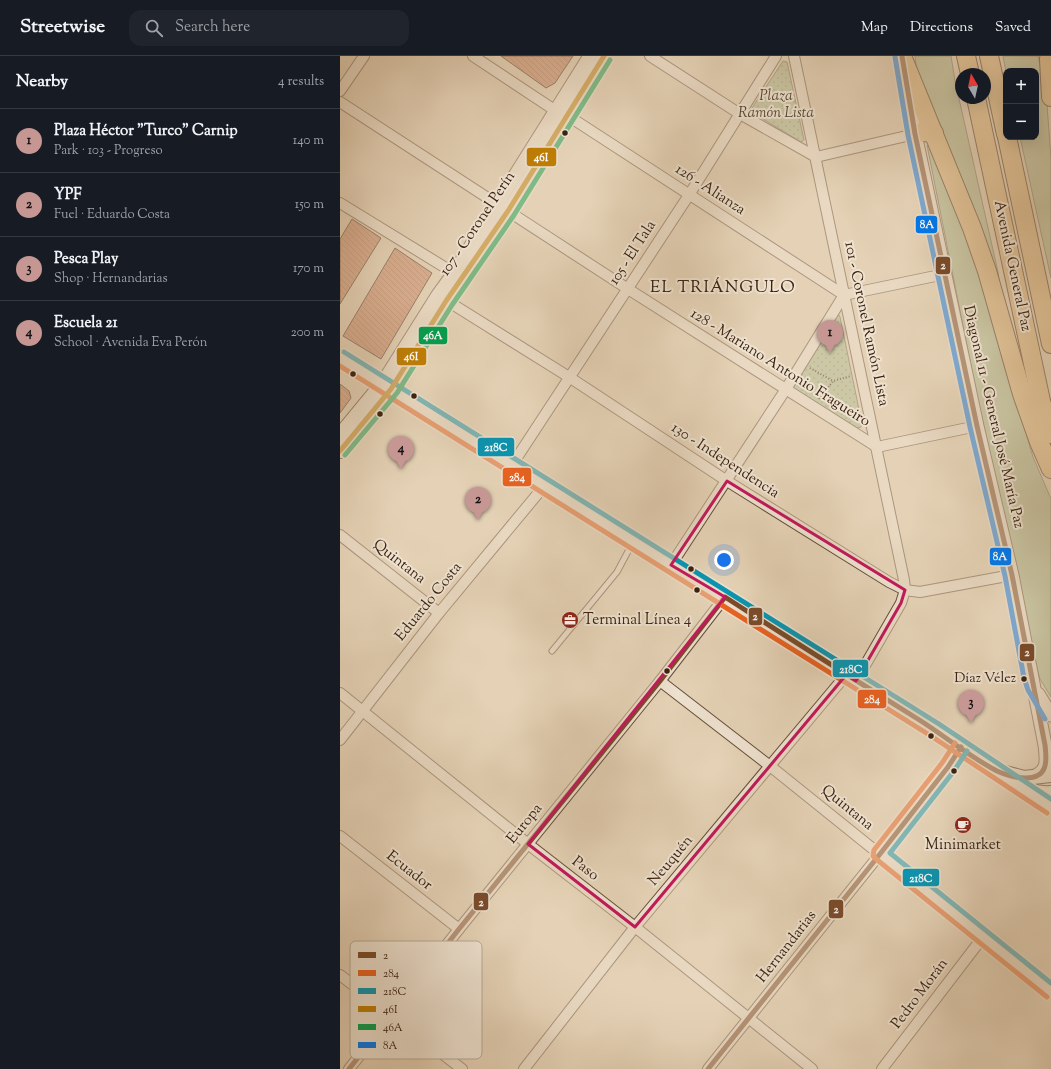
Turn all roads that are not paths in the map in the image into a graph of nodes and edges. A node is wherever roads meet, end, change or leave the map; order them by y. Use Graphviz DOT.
graph roads {
  1 [pos="364,56"];
  2 [pos="473,56"];
  3 [pos="590,56"];
  4 [pos="604,56"];
  5 [pos="650,56"];
  6 [pos="776,56"];
  7 [pos="794,56"];
  8 [pos="902,56"];
  9 [pos="966,56"];
  10 [pos="990,56"];
  11 [pos="1050,60"];
  12 [pos="969,68"];
  13 [pos="340,91"];
  14 [pos="1051,97"];
  15 [pos="340,102"];
  16 [pos="977,104"];
  17 [pos="561,114"];
  18 [pos="740,114"];
  19 [pos="1003,119"];
  20 [pos="934,133"];
  21 [pos="915,134"];
  22 [pos="1008,140"];
  23 [pos="816,157"];
  24 [pos="689,195"];
  25 [pos="340,203"];
  26 [pos="503,208"];
  27 [pos="454,273"];
  28 [pos="945,274"];
  29 [pos="628,289"];
  30 [pos="844,295"];
  31 [pos="442,298"];
  32 [pos="1051,344"];
  33 [pos="340,358"];
  34 [pos="569,377"];
  35 [pos="386,386"];
  36 [pos="786,389"];
  37 [pos="977,426"];
  38 [pos="1051,434"];
  39 [pos="340,435"];
  40 [pos="877,447"];
  41 [pos="340,452"];
  42 [pos="512,465"];
  43 [pos="1051,469"];
  44 [pos="727,481"];
  45 [pos="545,485"];
  46 [pos="340,535"];
  47 [pos="634,541"];
  48 [pos="671,565"];
  49 [pos="1012,575"];
  50 [pos="905,590"];
  51 [pos="725,598"];
  52 [pos="439,613"];
  53 [pos="552,651"];
  54 [pos="851,678"];
  55 [pos="660,681"];
  56 [pos="1034,687"];
  57 [pos="340,693"];
  58 [pos="363,710"];
  59 [pos="1051,715"];
  60 [pos="340,740"];
  61 [pos="960,747"];
  62 [pos="770,766"];
  63 [pos="1051,775"];
  64 [pos="1028,784"];
  65 [pos="1051,793"];
  66 [pos="1051,807"];
  67 [pos="340,836"];
  68 [pos="528,844"];
  69 [pos="880,854"];
  70 [pos="635,927"];
  71 [pos="459,929"];
  72 [pos="982,937"];
  73 [pos="450,941"];
  74 [pos="340,975"];
  75 [pos="350,983"];
  76 [pos="1051,992"];
  77 [pos="749,1019"];
  78 [pos="357,1059"];
  79 [pos="449,1059"];
  80 [pos="349,1069"];
  81 [pos="462,1069"];
  82 [pos="524,1069"];
  83 [pos="708,1069"];
  84 [pos="812,1069"];
  85 [pos="882,1069"];
  1 -- 13 [label="street"];
  2 -- 17 [label="street, 126 - Alianza"];
  3 -- 17 [label="street, 107 - Coronel Perín"];
  4 -- 17 [label="street, 107 - Coronel Perín"];
  5 -- 18 [label="street"];
  6 -- 18 [label="street, 105 - El Tala"];
  7 -- 23 [label="street, 101 - Coronel Ramón Lista"];
  8 -- 20 [label="highway"];
  8 -- 21 [label="street, Diagonal 11 - General José María Paz"];
  9 -- 12 [label="highway"];
  10 -- 19 [label="highway"];
  11 -- 14 [label="highway"];
  15 -- 26 [label="street, 128 - Mariano Antonio Fragueiro"];
  16 -- 38 [label="highway, Avenida General Paz"];
  17 -- 24 [label="street, 126 - Alianza"];
  17 -- 26 [label="street, 107 - Coronel Perín"];
  18 -- 23 [label="street"];
  18 -- 24 [label="street, 105 - El Tala"];
  20 -- 21 [label="highway"];
  20 -- 43 [label="highway"];
  21 -- 23 [label="street"];
  21 -- 28 [label="street, Diagonal 11 - General José María Paz"];
  22 -- 32 [label="highway, Avenida General Paz"];
  23 -- 30 [label="street, 101 - Coronel Ramón Lista"];
  24 -- 29 [label="street, 105 - El Tala"];
  24 -- 30 [label="street, 126 - Alianza"];
  25 -- 27 [label="street"];
  26 -- 27 [label="street, 107 - Coronel Perín"];
  26 -- 29 [label="street, 128 - Mariano Antonio Fragueiro"];
  26 -- 31 [label="street, 107 - Coronel Perín"];
  27 -- 31 [label="street, 107 - Coronel Perín"];
  28 -- 30 [label="street"];
  28 -- 37 [label="street, Diagonal 11 - General José María Paz"];
  29 -- 34 [label="street, 105 - El Tala"];
  29 -- 36 [label="street, 128 - Mariano Antonio Fragueiro"];
  30 -- 36 [label="street"];
  30 -- 40 [label="street, 101 - Coronel Ramón Lista"];
  31 -- 34 [label="street, 130 - Independencia"];
  31 -- 35 [label="street, 107 - Coronel Perín"];
  33 -- 35 [label="main road"];
  34 -- 42 [label="street, 105 - El Tala"];
  34 -- 44 [label="street, 130 - Independencia"];
  35 -- 39 [label="main road"];
  35 -- 41 [label="main road"];
  35 -- 42 [label="main road"];
  36 -- 40 [label="street, 128 - Mariano Antonio Fragueiro"];
  36 -- 44 [label="street"];
  37 -- 40 [label="street, 128 - Mariano Antonio Fragueiro"];
  37 -- 49 [label="street, Diagonal 11 - General José María Paz"];
  40 -- 50 [label="street, 101 - Coronel Ramón Lista"];
  42 -- 45 [label="main road"];
  44 -- 48 [label="street"];
  44 -- 50 [label="street, 130 - Independencia"];
  45 -- 47 [label="main road"];
  45 -- 52 [label="street, Eduardo Costa"];
  46 -- 52 [label="street, Quintana"];
  47 -- 48 [label="main road"];
  47 -- 53 [label="lane"];
  48 -- 51 [label="main road"];
  49 -- 50 [label="street, 130 - Independencia"];
  49 -- 56 [label="street, Diagonal 11 - General José María Paz"];
  50 -- 54 [label="street, 101 - Coronel Ramón Lista"];
  51 -- 54 [label="main road"];
  51 -- 55 [label="street, Europa"];
  52 -- 58 [label="street, Eduardo Costa"];
  54 -- 61 [label="main road"];
  54 -- 62 [label="street, Neuquén"];
  55 -- 62 [label="street, Quintana"];
  55 -- 68 [label="street, Europa"];
  56 -- 59 [label="street"];
  56 -- 64 [label="street, Diagonal 11 - General José María Paz"];
  57 -- 58 [label="street, Paso"];
  58 -- 60 [label="street, Eduardo Costa"];
  58 -- 68 [label="street, Paso"];
  61 -- 64 [label="main road"];
  61 -- 69 [label="street, Hernandarias"];
  62 -- 69 [label="street, Quintana"];
  62 -- 70 [label="street, Neuquén"];
  63 -- 64 [label="main road"];
  64 -- 65 [label="main road"];
  64 -- 66 [label="main road"];
  67 -- 71 [label="street, Ecuador"];
  68 -- 70 [label="street, Paso"];
  68 -- 71 [label="street, Europa"];
  69 -- 72 [label="street, Quintana"];
  69 -- 77 [label="street, Hernandarias"];
  70 -- 77 [label="street, Paso"];
  70 -- 82 [label="street, Neuquén"];
  71 -- 73 [label="street, Europa"];
  72 -- 76 [label="street, Quintana"];
  72 -- 85 [label="street, Pedro Morán"];
  74 -- 75 [label="street"];
  77 -- 83 [label="street, Hernandarias"];
  77 -- 84 [label="street, Paso"];
  78 -- 80 [label="street, Europa"];
  79 -- 81 [label="street"];
}
